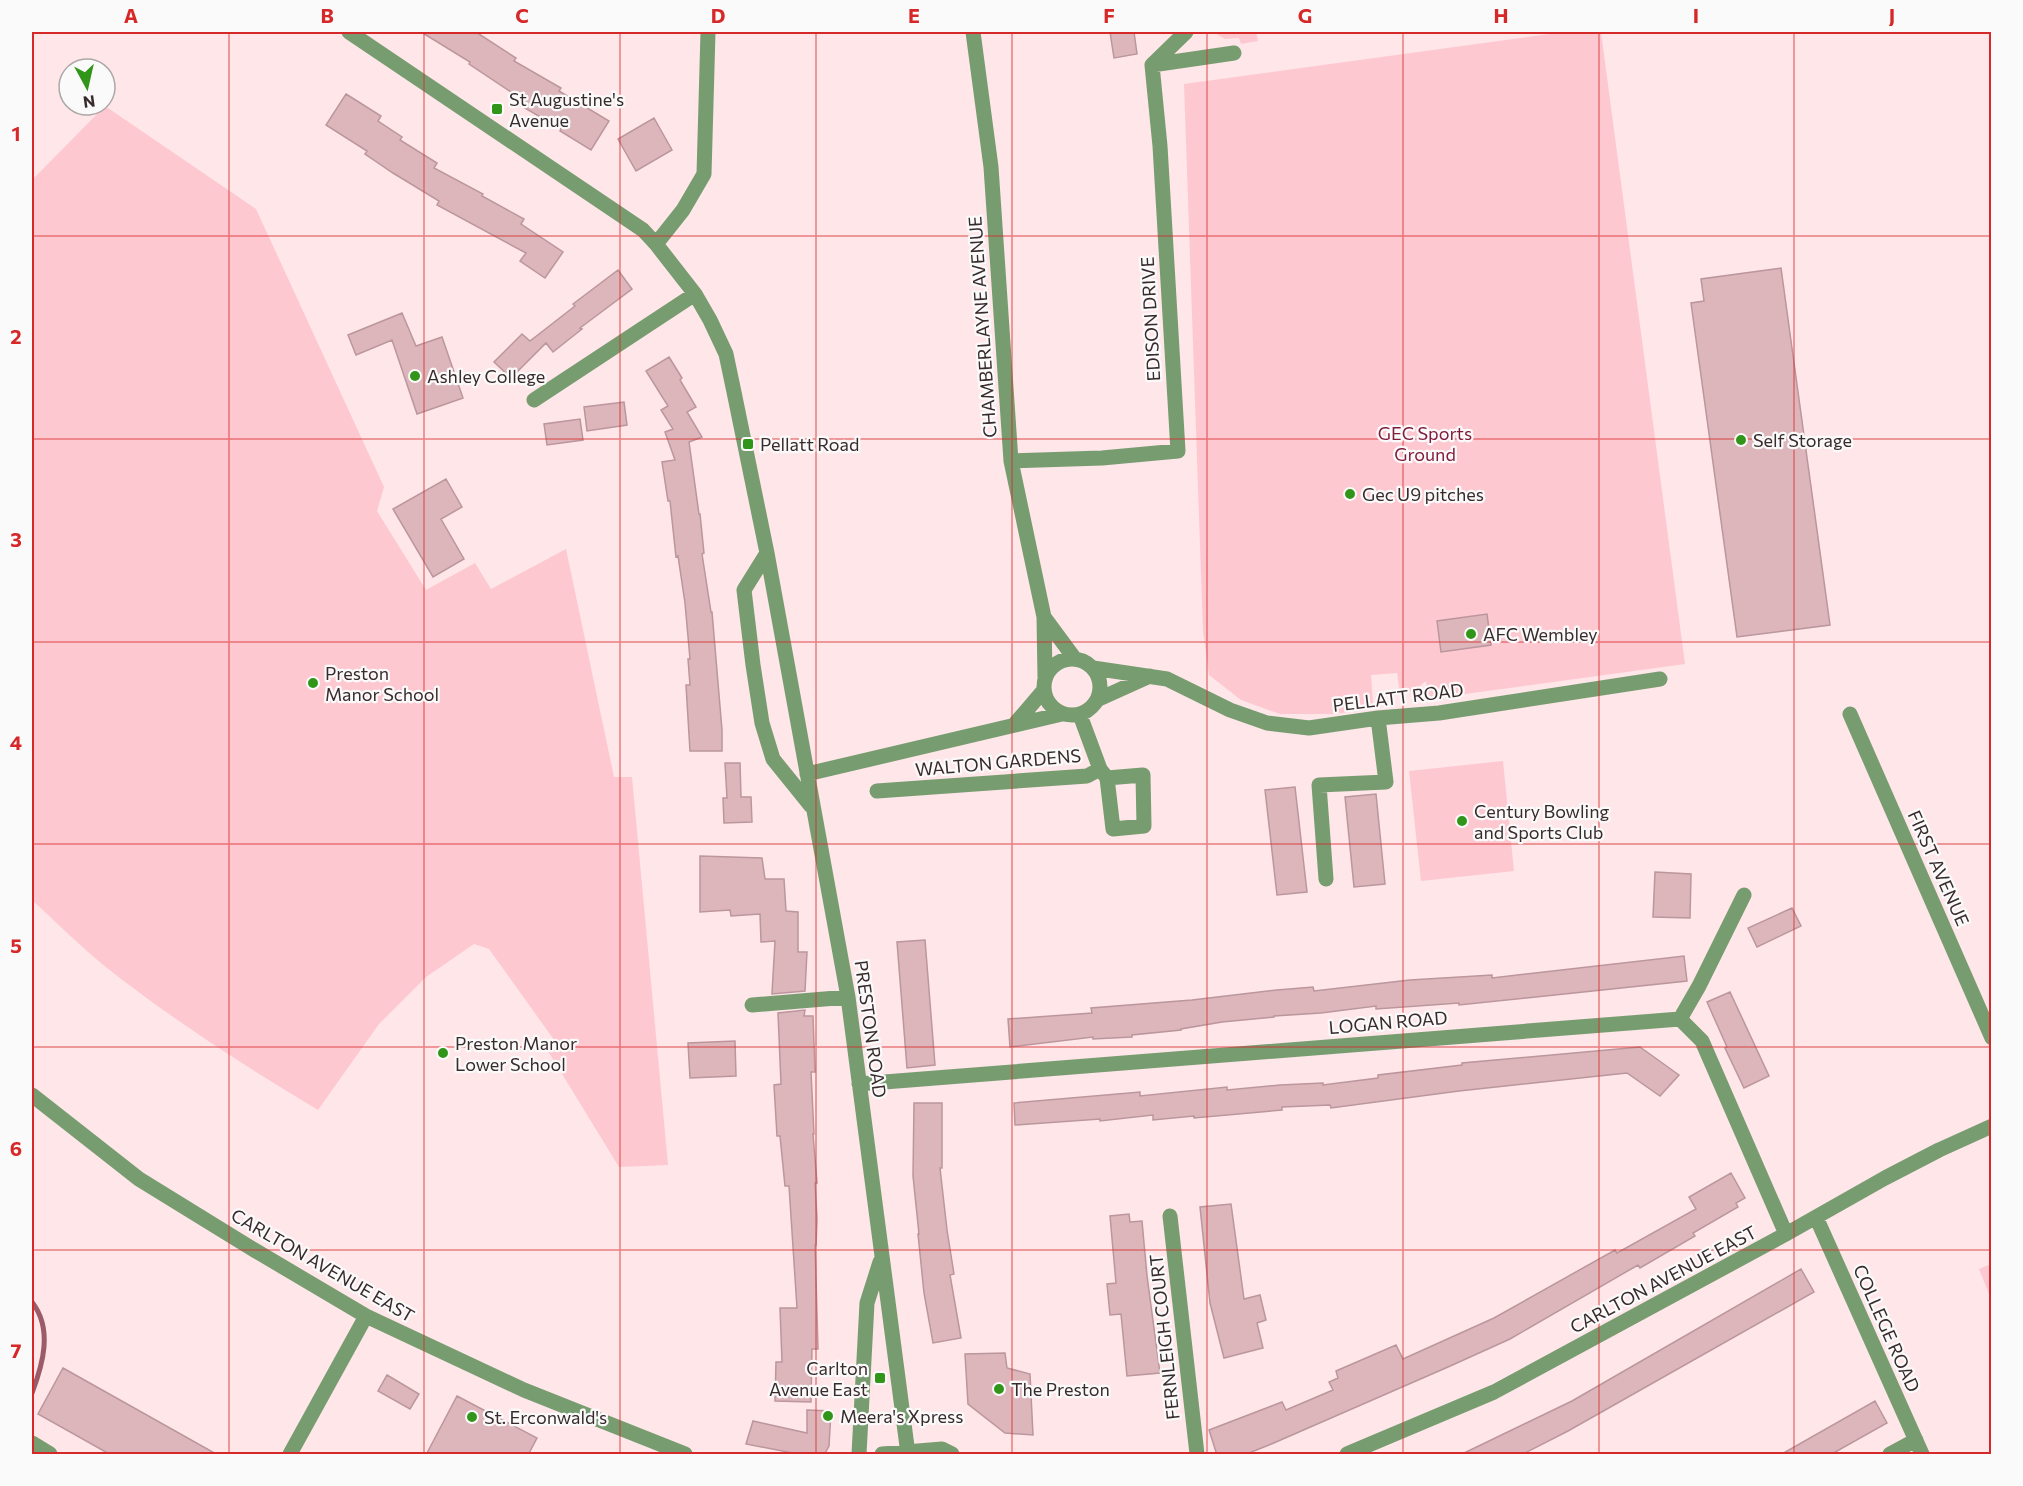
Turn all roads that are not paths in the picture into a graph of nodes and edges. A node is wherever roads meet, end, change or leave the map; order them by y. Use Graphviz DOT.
graph roads {
  1 [pos="349,32"];
  2 [pos="708,32"];
  3 [pos="973,32"];
  4 [pos="1186,32"];
  5 [pos="1234,53"];
  6 [pos="1152,65"];
  7 [pos="657,244"];
  8 [pos="695,294"];
  9 [pos="534,400"];
  10 [pos="1011,461"];
  11 [pos="767,553"];
  12 [pos="1044,617"];
  13 [pos="1076,658"];
  14 [pos="1093,668"];
  15 [pos="1150,676"];
  16 [pos="1660,679"];
  17 [pos="1044,684"];
  18 [pos="1099,699"];
  19 [pos="1062,714"];
  20 [pos="1850,714"];
  21 [pos="1080,715"];
  22 [pos="1378,718"];
  23 [pos="1014,725"];
  24 [pos="807,774"];
  25 [pos="877,791"];
  26 [pos="813,808"];
  27 [pos="1326,879"];
  28 [pos="1744,895"];
  29 [pos="848,997"];
  30 [pos="752,1005"];
  31 [pos="1680,1019"];
  32 [pos="1992,1038"];
  33 [pos="859,1084"];
  34 [pos="32,1095"];
  35 [pos="1992,1126"];
  36 [pos="1170,1216"];
  37 [pos="1816,1217"];
  38 [pos="1786,1234"];
  39 [pos="882,1256"];
  40 [pos="366,1316"];
  41 [pos="1916,1440"];
  42 [pos="32,1443"];
  43 [pos="907,1453"];
  44 [pos="50,1455"];
  45 [pos="290,1455"];
  46 [pos="685,1455"];
  47 [pos="859,1455"];
  48 [pos="882,1455"];
  49 [pos="952,1455"];
  50 [pos="1197,1455"];
  51 [pos="1347,1455"];
  52 [pos="1890,1455"];
  53 [pos="1922,1455"];
  1 -- 7 [label="street, PRESTON ROAD"];
  2 -- 7 [label="street"];
  3 -- 10 [label="street, CHAMBERLAYNE AVENUE"];
  4 -- 6 [label="street"];
  5 -- 6 [label="street"];
  6 -- 10 [label="street, EDISON DRIVE"];
  7 -- 8 [label="street, PRESTON ROAD"];
  8 -- 9 [label="street"];
  8 -- 11 [label="street, PRESTON ROAD"];
  10 -- 12 [label="street, CHAMBERLAYNE AVENUE"];
  11 -- 24 [label="street, PRESTON ROAD"];
  11 -- 26 [label="street, PRESTON ROAD"];
  12 -- 13 [label="street, CHAMBERLAYNE AVENUE"];
  12 -- 17 [label="street, CHAMBERLAYNE AVENUE"];
  13 -- 14 [label="street, PELLATT ROAD"];
  13 -- 17 [label="street"];
  14 -- 15 [label="street, PELLATT ROAD"];
  14 -- 18 [label="street"];
  15 -- 18 [label="street"];
  15 -- 22 [label="street, PELLATT ROAD"];
  16 -- 22 [label="street, PELLATT ROAD"];
  17 -- 19 [label="street"];
  17 -- 23 [label="street"];
  18 -- 21 [label="street"];
  19 -- 21 [label="street"];
  19 -- 23 [label="street"];
  20 -- 32 [label="street, FIRST AVENUE"];
  21 -- 25 [label="street, WALTON GARDENS"];
  22 -- 27 [label="street"];
  23 -- 24 [label="street"];
  24 -- 26 [label="street, PRESTON ROAD"];
  26 -- 29 [label="street, PRESTON ROAD"];
  28 -- 31 [label="street"];
  29 -- 30 [label="street"];
  29 -- 33 [label="street, PRESTON ROAD"];
  31 -- 33 [label="street, LOGAN ROAD"];
  31 -- 38 [label="street"];
  33 -- 39 [label="street, PRESTON ROAD"];
  34 -- 40 [label="street, CARLTON AVENUE EAST"];
  35 -- 37 [label="street, CARLTON AVENUE EAST"];
  36 -- 50 [label="street, FERNLEIGH COURT"];
  37 -- 38 [label="street, CARLTON AVENUE EAST"];
  37 -- 41 [label="street, COLLEGE ROAD"];
  38 -- 51 [label="street, CARLTON AVENUE EAST"];
  39 -- 43 [label="street, PRESTON ROAD"];
  39 -- 47 [label="street, PRESTON ROAD"];
  40 -- 45 [label="street"];
  40 -- 46 [label="street, CARLTON AVENUE EAST"];
  41 -- 52 [label="street"];
  41 -- 53 [label="street, COLLEGE ROAD"];
  42 -- 44 [label="street"];
  43 -- 48 [label="street"];
  43 -- 49 [label="street"];
}
